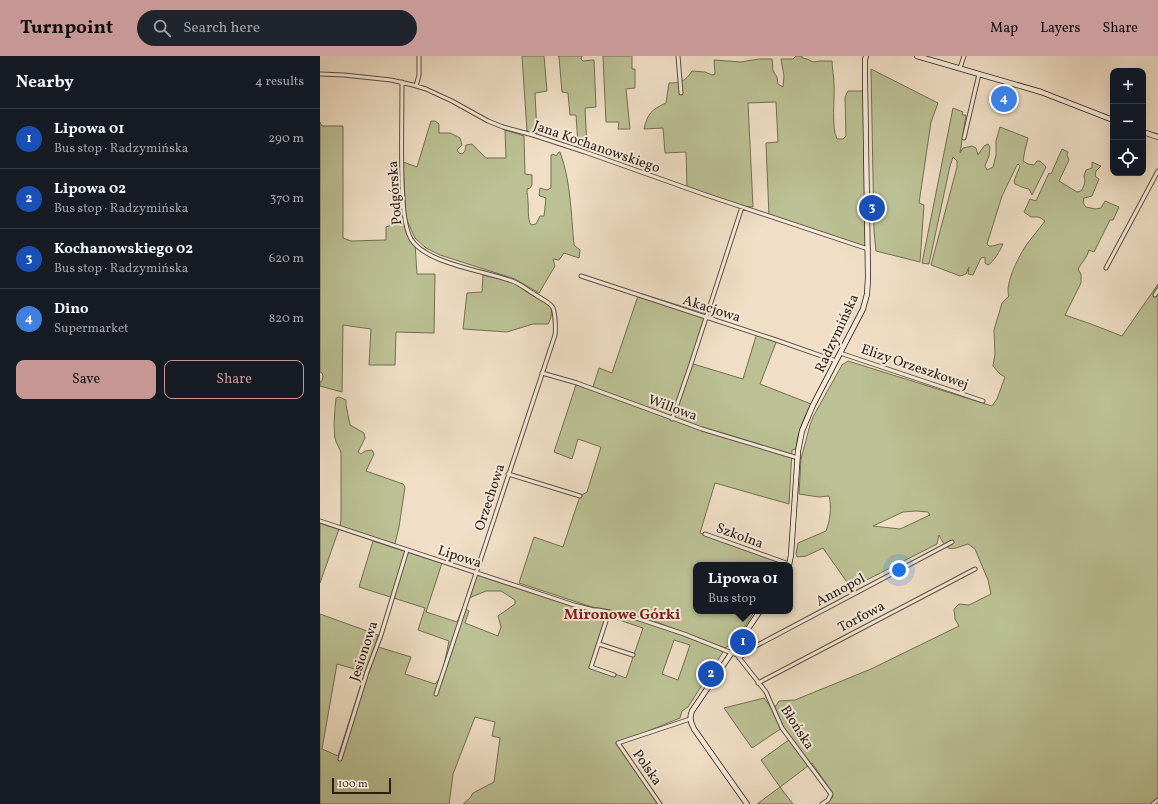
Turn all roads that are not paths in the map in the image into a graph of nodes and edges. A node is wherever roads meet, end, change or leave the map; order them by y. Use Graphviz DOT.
graph roads {
  1 [pos="419,56"];
  2 [pos="678,56"];
  3 [pos="866,56"];
  4 [pos="917,56"];
  5 [pos="964,56"];
  6 [pos="960,68"];
  7 [pos="320,74"];
  8 [pos="979,74"];
  9 [pos="402,82"];
  10 [pos="416,86"];
  11 [pos="681,93"];
  12 [pos="1110,119"];
  13 [pos="1146,133"];
  14 [pos="964,138"];
  15 [pos="1158,138"];
  16 [pos="1158,171"];
  17 [pos="742,207"];
  18 [pos="868,249"];
  19 [pos="1106,268"];
  20 [pos="581,276"];
  21 [pos="1158,290"];
  22 [pos="1155,295"];
  23 [pos="552,306"];
  24 [pos="706,318"];
  25 [pos="840,353"];
  26 [pos="836,361"];
  27 [pos="542,373"];
  28 [pos="983,401"];
  29 [pos="672,419"];
  30 [pos="798,458"];
  31 [pos="508,474"];
  32 [pos="580,496"];
  33 [pos="320,521"];
  34 [pos="705,534"];
  35 [pos="952,542"];
  36 [pos="407,550"];
  37 [pos="781,562"];
  38 [pos="789,562"];
  39 [pos="975,569"];
  40 [pos="476,572"];
  41 [pos="594,610"];
  42 [pos="758,614"];
  43 [pos="599,644"];
  44 [pos="732,653"];
  45 [pos="633,655"];
  46 [pos="739,658"];
  47 [pos="614,675"];
  48 [pos="758,683"];
  49 [pos="436,694"];
  50 [pos="690,719"];
  51 [pos="340,759"];
  52 [pos="1158,800"];
  53 [pos="660,804"];
  54 [pos="747,804"];
  55 [pos="822,804"];
  56 [pos="1153,804"];
  1 -- 10 [label="street"];
  2 -- 11 [label="street"];
  3 -- 18 [label="street, Radzymińska"];
  4 -- 6 [label="street"];
  5 -- 6 [label="street"];
  6 -- 8 [label="street"];
  7 -- 9 [label="street, Jana Kochanowskiego"];
  8 -- 12 [label="street"];
  8 -- 14 [label="street"];
  9 -- 10 [label="street, Jana Kochanowskiego"];
  9 -- 23 [label="street, Podgórska"];
  10 -- 17 [label="street, Jana Kochanowskiego"];
  13 -- 15 [label="street"];
  16 -- 19 [label="street"];
  17 -- 18 [label="street, Jana Kochanowskiego"];
  17 -- 24 [label="street"];
  18 -- 25 [label="street, Radzymińska"];
  20 -- 24 [label="street, Akacjowa"];
  21 -- 22 [label="street"];
  23 -- 27 [label="street, Orzechowa"];
  24 -- 26 [label="street, Akacjowa"];
  24 -- 29 [label="street"];
  25 -- 26 [label="street, Radzymińska"];
  25 -- 28 [label="street, Elizy Orzeszkowej"];
  26 -- 30 [label="street, Radzymińska"];
  27 -- 29 [label="street, Willowa"];
  27 -- 31 [label="street, Orzechowa"];
  29 -- 30 [label="street, Willowa"];
  30 -- 38 [label="street, Radzymińska"];
  31 -- 32 [label="street"];
  31 -- 40 [label="street, Orzechowa"];
  33 -- 36 [label="street, Lipowa"];
  34 -- 37 [label="street, Szkolna"];
  35 -- 46 [label="street, Annopol"];
  36 -- 40 [label="street, Lipowa"];
  36 -- 51 [label="street, Jesionowa"];
  39 -- 48 [label="street, Torfowa"];
  40 -- 41 [label="street, Lipowa"];
  40 -- 49 [label="street, Orzechowa"];
  41 -- 43 [label="street, Lipowa"];
  41 -- 44 [label="street, Lipowa"];
  42 -- 44 [label="street"];
  43 -- 45 [label="street"];
  43 -- 47 [label="street"];
  44 -- 46 [label="street, Błońska"];
  44 -- 50 [label="street"];
  46 -- 48 [label="street, Błońska"];
  48 -- 55 [label="street, Błońska"];
  50 -- 53 [label="street, Polska"];
  50 -- 54 [label="street"];
  52 -- 56 [label="street"];
}
